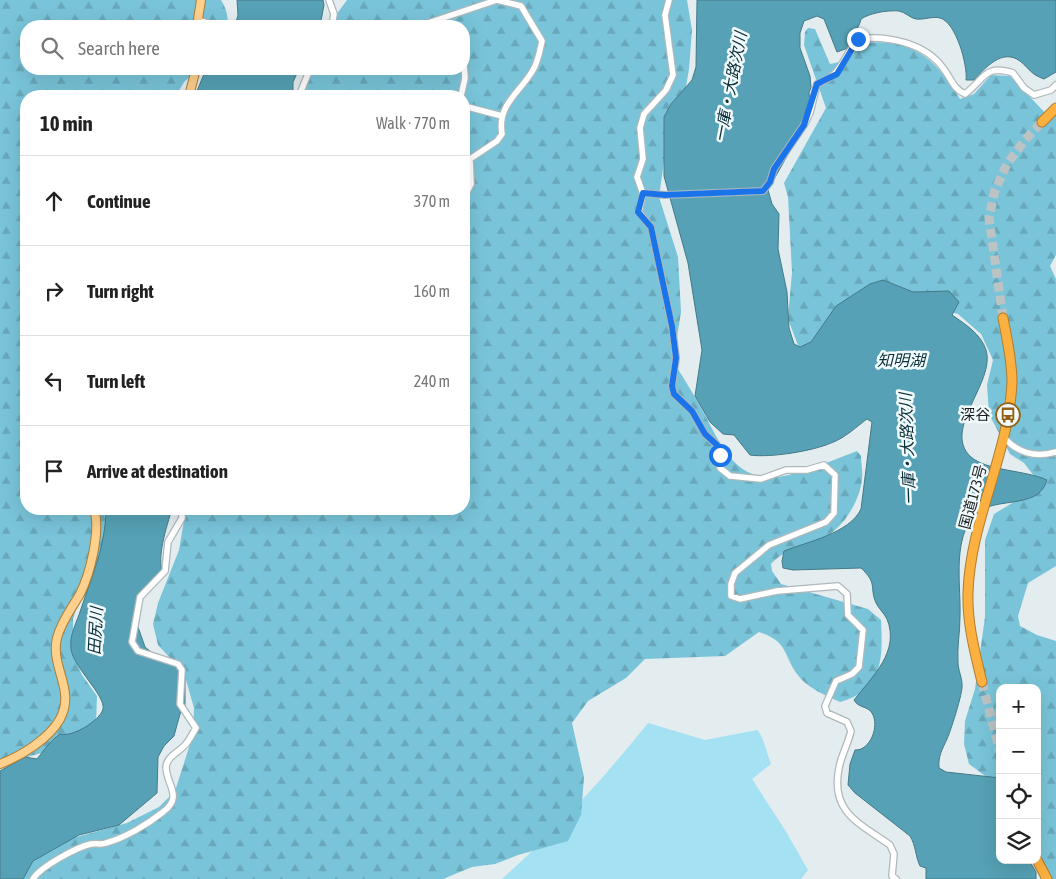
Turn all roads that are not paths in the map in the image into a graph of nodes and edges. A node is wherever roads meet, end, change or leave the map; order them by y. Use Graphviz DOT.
graph roads {
  1 [pos="328,0"];
  2 [pos="669,0"];
  3 [pos="200,1"];
  4 [pos="197,20"];
  5 [pos="333,20"];
  6 [pos="437,20"];
  7 [pos="194,75"];
  8 [pos="308,75"];
  9 [pos="465,75"];
  10 [pos="1056,85"];
  11 [pos="191,90"];
  12 [pos="301,90"];
  13 [pos="463,90"];
  14 [pos="470,108"];
  15 [pos="1056,108"];
  16 [pos="502,116"];
  17 [pos="1042,122"];
  18 [pos="470,159"];
  19 [pos="470,159"];
  20 [pos="470,186"];
  21 [pos="643,193"];
  22 [pos="1003,318"];
  23 [pos="1003,436"];
  24 [pos="1056,452"];
  25 [pos="95,515"];
  26 [pos="182,515"];
  27 [pos="982,682"];
  28 [pos="0,764"];
  29 [pos="1039,864"];
  30 [pos="33,879"];
  31 [pos="896,879"];
  32 [pos="1047,879"];
  1 -- 5 [label="street"];
  2 -- 21 [label="street"];
  3 -- 4 [label="main road"];
  6 -- 16 [label="street"];
  7 -- 11 [label="main road"];
  8 -- 12 [label="street"];
  9 -- 13 [label="street"];
  10 -- 21 [label="street"];
  14 -- 16 [label="street"];
  15 -- 17 [label="highway"];
  16 -- 18 [label="street"];
  19 -- 20 [label="street"];
  21 -- 31 [label="street"];
  22 -- 23 [label="highway, 国道173号"];
  23 -- 24 [label="street"];
  23 -- 27 [label="highway, 国道173号"];
  25 -- 28 [label="main road"];
  26 -- 30 [label="street"];
  29 -- 32 [label="highway"];
}
